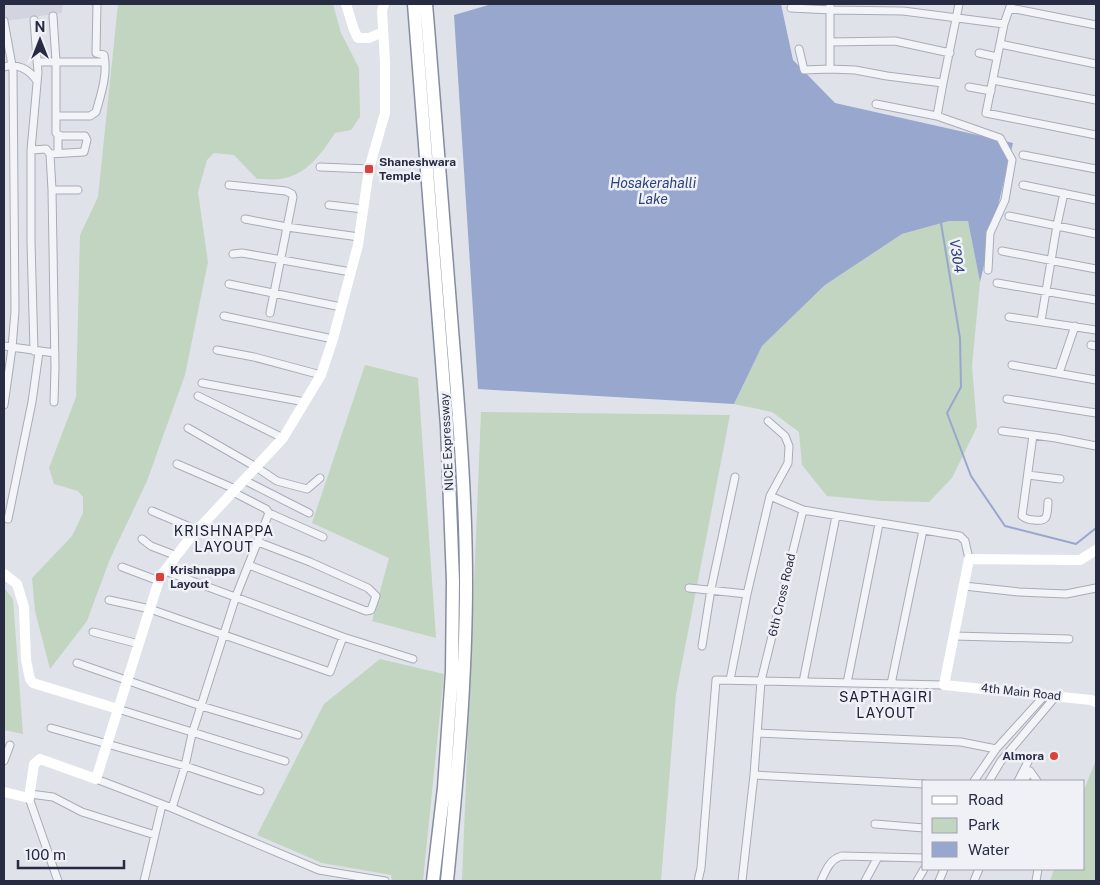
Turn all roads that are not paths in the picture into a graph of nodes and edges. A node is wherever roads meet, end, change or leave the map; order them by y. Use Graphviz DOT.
graph roads {
  1 [pos="97,4"];
  2 [pos="346,4"];
  3 [pos="384,4"];
  4 [pos="414,4"];
  5 [pos="426,4"];
  6 [pos="959,4"];
  7 [pos="1010,6"];
  8 [pos="831,7"];
  9 [pos="792,8"];
  10 [pos="53,16"];
  11 [pos="957,17"];
  12 [pos="34,20"];
  13 [pos="4,21"];
  14 [pos="1004,24"];
  15 [pos="1096,25"];
  16 [pos="383,32"];
  17 [pos="830,42"];
  18 [pos="1000,44"];
  19 [pos="799,49"];
  20 [pos="950,53"];
  21 [pos="979,53"];
  22 [pos="997,57"];
  23 [pos="37,62"];
  24 [pos="56,62"];
  25 [pos="105,62"];
  26 [pos="1096,64"];
  27 [pos="12,65"];
  28 [pos="4,66"];
  29 [pos="830,69"];
  30 [pos="992,80"];
  31 [pos="37,81"];
  32 [pos="943,83"];
  33 [pos="969,87"];
  34 [pos="991,91"];
  35 [pos="1096,100"];
  36 [pos="876,104"];
  37 [pos="56,116"];
  38 [pos="937,116"];
  39 [pos="58,135"];
  40 [pos="1096,135"];
  41 [pos="31,150"];
  42 [pos="54,153"];
  43 [pos="1023,155"];
  44 [pos="320,167"];
  45 [pos="370,169"];
  46 [pos="1096,169"];
  47 [pos="229,185"];
  48 [pos="1024,185"];
  49 [pos="52,190"];
  50 [pos="78,190"];
  51 [pos="1064,193"];
  52 [pos="1096,200"];
  53 [pos="329,205"];
  54 [pos="363,208"];
  55 [pos="1009,216"];
  56 [pos="245,219"];
  57 [pos="1057,225"];
  58 [pos="288,227"];
  59 [pos="1096,234"];
  60 [pos="359,237"];
  61 [pos="1002,251"];
  62 [pos="233,254"];
  63 [pos="280,260"];
  64 [pos="1051,260"];
  65 [pos="1096,269"];
  66 [pos="988,270"];
  67 [pos="351,272"];
  68 [pos="997,283"];
  69 [pos="229,284"];
  70 [pos="1045,292"];
  71 [pos="274,293"];
  72 [pos="1096,300"];
  73 [pos="342,307"];
  74 [pos="270,313"];
  75 [pos="224,316"];
  76 [pos="1009,317"];
  77 [pos="1041,321"];
  78 [pos="1075,326"];
  79 [pos="1096,330"];
  80 [pos="332,339"];
  81 [pos="4,346"];
  82 [pos="12,348"];
  83 [pos="217,350"];
  84 [pos="37,352"];
  85 [pos="55,354"];
  86 [pos="1012,365"];
  87 [pos="1059,373"];
  88 [pos="321,375"];
  89 [pos="1096,380"];
  90 [pos="202,383"];
  91 [pos="198,396"];
  92 [pos="1007,399"];
  93 [pos="54,402"];
  94 [pos="305,402"];
  95 [pos="4,405"];
  96 [pos="1096,413"];
  97 [pos="768,421"];
  98 [pos="188,428"];
  99 [pos="1002,431"];
  100 [pos="1033,435"];
  101 [pos="283,438"];
  102 [pos="1096,446"];
  103 [pos="177,464"];
  104 [pos="256,467"];
  105 [pos="1028,475"];
  106 [pos="735,477"];
  107 [pos="320,478"];
  108 [pos="1060,479"];
  109 [pos="244,480"];
  110 [pos="234,491"];
  111 [pos="770,496"];
  112 [pos="1048,502"];
  113 [pos="803,510"];
  114 [pos="152,511"];
  115 [pos="269,513"];
  116 [pos="309,513"];
  117 [pos="836,516"];
  118 [pos="8,520"];
  119 [pos="878,524"];
  120 [pos="197,530"];
  121 [pos="923,530"];
  122 [pos="322,537"];
  123 [pos="142,539"];
  124 [pos="258,542"];
  125 [pos="1096,550"];
  126 [pos="176,556"];
  127 [pos="969,559"];
  128 [pos="249,565"];
  129 [pos="122,567"];
  130 [pos="165,571"];
  131 [pos="4,574"];
  132 [pos="159,580"];
  133 [pos="964,586"];
  134 [pos="689,588"];
  135 [pos="1096,588"];
  136 [pos="711,589"];
  137 [pos="747,594"];
  138 [pos="236,596"];
  139 [pos="109,600"];
  140 [pos="150,609"];
  141 [pos="93,632"];
  142 [pos="225,636"];
  143 [pos="954,636"];
  144 [pos="343,637"];
  145 [pos="1069,640"];
  146 [pos="138,644"];
  147 [pos="702,646"];
  148 [pos="413,659"];
  149 [pos="77,663"];
  150 [pos="127,680"];
  151 [pos="730,680"];
  152 [pos="761,681"];
  153 [pos="803,682"];
  154 [pos="847,683"];
  155 [pos="892,684"];
  156 [pos="944,685"];
  157 [pos="1045,695"];
  158 [pos="1056,696"];
  159 [pos="1096,702"];
  160 [pos="201,706"];
  161 [pos="118,709"];
  162 [pos="51,728"];
  163 [pos="757,732"];
  164 [pos="192,734"];
  165 [pos="298,735"];
  166 [pos="107,743"];
  167 [pos="10,745"];
  168 [pos="996,749"];
  169 [pos="1037,757"];
  170 [pos="4,761"];
  171 [pos="286,762"];
  172 [pos="185,766"];
  173 [pos="754,775"];
  174 [pos="96,778"];
  175 [pos="975,780"];
  176 [pos="990,780"];
  177 [pos="1019,780"];
  178 [pos="1025,780"];
  179 [pos="1035,780"];
  180 [pos="922,784"];
  181 [pos="260,790"];
  182 [pos="4,792"];
  183 [pos="30,796"];
  184 [pos="162,805"];
  185 [pos="172,808"];
  186 [pos="875,824"];
  187 [pos="922,828"];
  188 [pos="155,835"];
  189 [pos="878,857"];
  190 [pos="922,858"];
  191 [pos="923,870"];
  192 [pos="356,878"];
  193 [pos="58,881"];
  194 [pos="144,881"];
  195 [pos="385,881"];
  196 [pos="433,881"];
  197 [pos="447,881"];
  198 [pos="698,881"];
  199 [pos="742,881"];
  200 [pos="821,881"];
  201 [pos="865,881"];
  202 [pos="917,881"];
  1 -- 25 [label="street"];
  2 -- 16 [label="street"];
  3 -- 16 [label="street"];
  4 -- 196 [label="highway, NICE Expressway"];
  5 -- 197 [label="highway, NICE Expressway"];
  6 -- 11 [label="street"];
  7 -- 14 [label="street"];
  7 -- 15 [label="street"];
  8 -- 9 [label="street"];
  8 -- 11 [label="street"];
  8 -- 17 [label="street"];
  10 -- 24 [label="street"];
  11 -- 14 [label="street"];
  11 -- 20 [label="street"];
  12 -- 23 [label="street"];
  13 -- 27 [label="street"];
  14 -- 18 [label="street"];
  16 -- 45 [label="street"];
  17 -- 20 [label="street"];
  17 -- 29 [label="street"];
  18 -- 22 [label="street"];
  18 -- 26 [label="street"];
  19 -- 29 [label="street"];
  20 -- 32 [label="street"];
  21 -- 22 [label="street"];
  22 -- 30 [label="street"];
  23 -- 24 [label="street"];
  23 -- 31 [label="street"];
  24 -- 25 [label="street"];
  24 -- 37 [label="street"];
  25 -- 37 [label="street"];
  27 -- 28 [label="street"];
  27 -- 31 [label="street"];
  27 -- 82 [label="street"];
  29 -- 32 [label="street"];
  30 -- 34 [label="street"];
  30 -- 35 [label="street"];
  31 -- 41 [label="street"];
  32 -- 38 [label="street"];
  33 -- 34 [label="street"];
  34 -- 40 [label="street"];
  36 -- 38 [label="street"];
  37 -- 39 [label="street"];
  38 -- 66 [label="street"];
  39 -- 42 [label="street"];
  39 -- 42 [label="street"];
  41 -- 42 [label="street"];
  41 -- 84 [label="street"];
  42 -- 49 [label="street"];
  43 -- 46 [label="street"];
  44 -- 45 [label="street"];
  45 -- 54 [label="street"];
  47 -- 58 [label="street"];
  48 -- 51 [label="street"];
  49 -- 50 [label="street"];
  49 -- 85 [label="street"];
  51 -- 52 [label="street"];
  51 -- 57 [label="street"];
  53 -- 54 [label="street"];
  54 -- 60 [label="street"];
  55 -- 57 [label="street"];
  56 -- 58 [label="street"];
  57 -- 59 [label="street"];
  57 -- 64 [label="street"];
  58 -- 60 [label="street"];
  58 -- 63 [label="street"];
  60 -- 67 [label="street"];
  61 -- 64 [label="street"];
  62 -- 63 [label="street"];
  63 -- 67 [label="street"];
  63 -- 71 [label="street"];
  64 -- 65 [label="street"];
  64 -- 70 [label="street"];
  67 -- 73 [label="street"];
  68 -- 70 [label="street"];
  69 -- 71 [label="street"];
  70 -- 72 [label="street"];
  70 -- 77 [label="street"];
  71 -- 73 [label="street"];
  71 -- 74 [label="street"];
  73 -- 80 [label="street"];
  75 -- 80 [label="street"];
  76 -- 77 [label="street"];
  77 -- 78 [label="street"];
  78 -- 79 [label="street"];
  78 -- 87 [label="street"];
  80 -- 88 [label="street"];
  81 -- 82 [label="street"];
  82 -- 84 [label="street"];
  82 -- 95 [label="street"];
  83 -- 88 [label="street"];
  84 -- 85 [label="street"];
  84 -- 118 [label="street"];
  85 -- 93 [label="street"];
  86 -- 87 [label="street"];
  87 -- 89 [label="street"];
  88 -- 94 [label="street"];
  90 -- 94 [label="street"];
  91 -- 101 [label="street"];
  92 -- 96 [label="street"];
  94 -- 101 [label="street"];
  97 -- 111 [label="street"];
  98 -- 104 [label="street"];
  99 -- 100 [label="street"];
  100 -- 102 [label="street"];
  100 -- 105 [label="street"];
  101 -- 104 [label="street"];
  103 -- 110 [label="street"];
  104 -- 107 [label="street"];
  104 -- 109 [label="street"];
  105 -- 108 [label="street"];
  105 -- 112 [label="street"];
  106 -- 136 [label="street"];
  109 -- 110 [label="street"];
  109 -- 116 [label="street"];
  110 -- 115 [label="street"];
  110 -- 120 [label="street"];
  111 -- 113 [label="street"];
  111 -- 137 [label="street"];
  113 -- 117 [label="street"];
  113 -- 152 [label="street, 6th Cross Road"];
  114 -- 120 [label="street"];
  115 -- 122 [label="street"];
  115 -- 124 [label="street"];
  117 -- 119 [label="street"];
  117 -- 153 [label="street"];
  119 -- 121 [label="street"];
  119 -- 154 [label="street"];
  120 -- 126 [label="street"];
  121 -- 127 [label="street"];
  121 -- 155 [label="street"];
  123 -- 126 [label="street"];
  124 -- 128 [label="street"];
  124 -- 128 [label="street"];
  125 -- 127 [label="street"];
  126 -- 130 [label="street"];
  127 -- 133 [label="street"];
  128 -- 138 [label="street"];
  129 -- 132 [label="street"];
  130 -- 132 [label="street"];
  130 -- 138 [label="street"];
  131 -- 161 [label="street"];
  132 -- 140 [label="street"];
  133 -- 135 [label="street"];
  133 -- 143 [label="street"];
  134 -- 136 [label="street"];
  136 -- 137 [label="street"];
  136 -- 147 [label="street"];
  137 -- 151 [label="street"];
  138 -- 142 [label="street"];
  138 -- 144 [label="street"];
  139 -- 140 [label="street"];
  140 -- 142 [label="street"];
  140 -- 146 [label="street"];
  141 -- 146 [label="street"];
  142 -- 144 [label="street"];
  142 -- 160 [label="street"];
  143 -- 145 [label="street"];
  143 -- 156 [label="street"];
  144 -- 148 [label="street"];
  146 -- 150 [label="street"];
  149 -- 150 [label="street"];
  150 -- 160 [label="street"];
  150 -- 161 [label="street"];
  151 -- 152 [label="street"];
  151 -- 198 [label="street"];
  152 -- 153 [label="street"];
  152 -- 163 [label="street, 6th Cross Road"];
  153 -- 154 [label="street"];
  154 -- 155 [label="street"];
  155 -- 156 [label="street"];
  156 -- 157 [label="street, 4th Main Road"];
  157 -- 158 [label="street, 4th Main Road"];
  157 -- 168 [label="street"];
  158 -- 159 [label="street, 4th Main Road"];
  158 -- 176 [label="street"];
  160 -- 164 [label="street"];
  160 -- 165 [label="street"];
  161 -- 164 [label="street"];
  161 -- 166 [label="street"];
  162 -- 166 [label="street"];
  163 -- 168 [label="street"];
  163 -- 173 [label="street, 6th Cross Road"];
  164 -- 171 [label="street"];
  164 -- 172 [label="street"];
  166 -- 172 [label="street"];
  166 -- 174 [label="street"];
  167 -- 170 [label="street"];
  168 -- 175 [label="street"];
  169 -- 177 [label="street"];
  172 -- 181 [label="street"];
  172 -- 185 [label="street"];
  173 -- 180 [label="street"];
  173 -- 199 [label="street, 6th Cross Road"];
  174 -- 183 [label="street"];
  174 -- 184 [label="street"];
  178 -- 179 [label="street"];
  182 -- 183 [label="street"];
  183 -- 188 [label="street"];
  183 -- 193 [label="street"];
  184 -- 185 [label="street"];
  184 -- 188 [label="street"];
  185 -- 192 [label="street"];
  186 -- 187 [label="street"];
  188 -- 194 [label="street"];
  189 -- 190 [label="street"];
  189 -- 200 [label="street"];
  189 -- 201 [label="street"];
  191 -- 202 [label="street"];
  192 -- 195 [label="street"];
}
